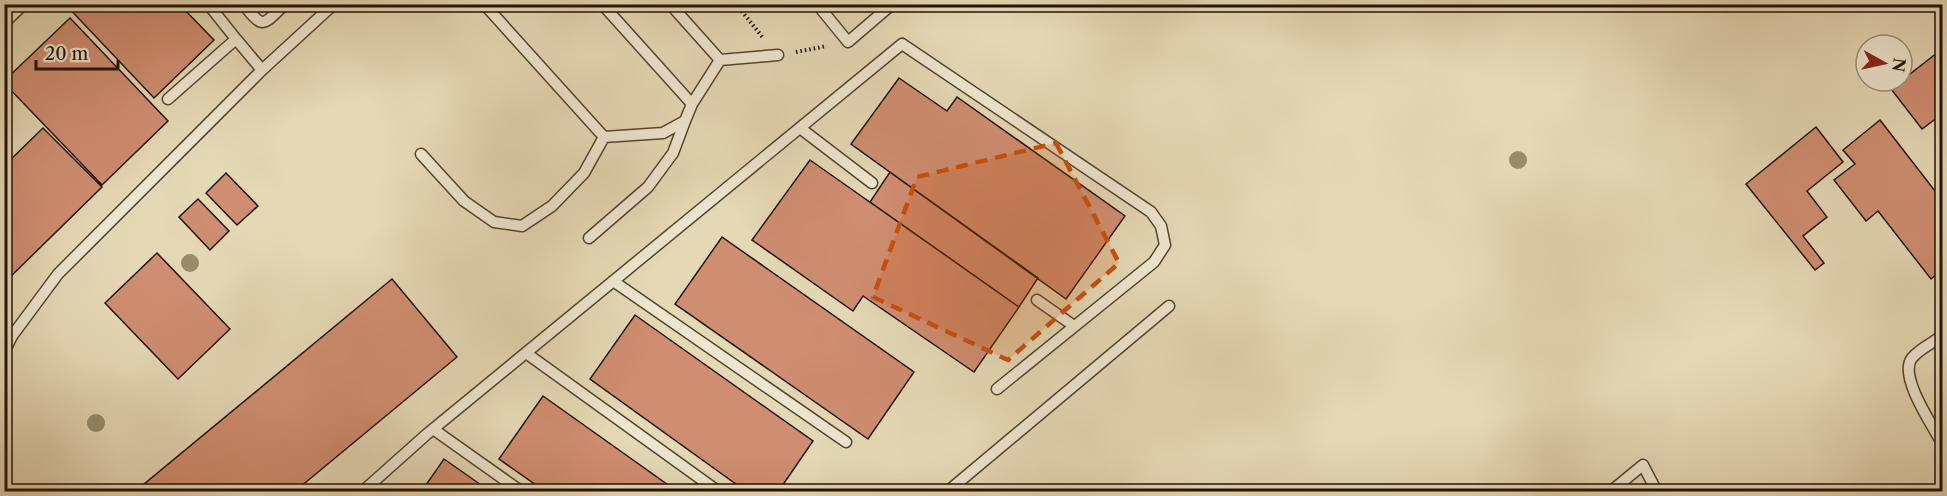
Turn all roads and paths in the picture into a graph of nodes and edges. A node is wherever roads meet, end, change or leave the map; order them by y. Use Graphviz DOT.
graph roads {
  1 [pos="24,4"];
  2 [pos="208,4"];
  3 [pos="243,4"];
  4 [pos="285,4"];
  5 [pos="334,4"];
  6 [pos="484,4"];
  7 [pos="602,4"];
  8 [pos="670,4"];
  9 [pos="817,4"];
  10 [pos="890,5"];
  11 [pos="4,23"];
  12 [pos="236,39"];
  13 [pos="777,55"];
  14 [pos="720,60"];
  15 [pos="262,70"];
  16 [pos="168,99"];
  17 [pos="692,104"];
  18 [pos="685,121"];
  19 [pos="800,128"];
  20 [pos="604,137"];
  21 [pos="421,154"];
  22 [pos="872,183"];
  23 [pos="589,238"];
  24 [pos="613,281"];
  25 [pos="1037,300"];
  26 [pos="1169,306"];
  27 [pos="1074,326"];
  28 [pos="1942,336"];
  29 [pos="4,352"];
  30 [pos="526,353"];
  31 [pos="997,389"];
  32 [pos="433,429"];
  33 [pos="846,442"];
  34 [pos="1942,443"];
  35 [pos="362,492"];
  36 [pos="522,492"];
  37 [pos="719,492"];
  38 [pos="947,492"];
  39 [pos="1610,492"];
  40 [pos="1658,492"];
  1 -- 11 [label="lane"];
  2 -- 12 [label="lane"];
  3 -- 4 [label="lane"];
  5 -- 15 [label="lane"];
  6 -- 20 [label="lane"];
  7 -- 17 [label="lane"];
  8 -- 14 [label="lane"];
  9 -- 10 [label="lane"];
  12 -- 15 [label="lane"];
  12 -- 16 [label="lane"];
  13 -- 14 [label="lane"];
  14 -- 17 [label="lane"];
  15 -- 29 [label="lane"];
  17 -- 18 [label="lane"];
  18 -- 20 [label="lane"];
  18 -- 23 [label="lane"];
  19 -- 22 [label="lane"];
  19 -- 24 [label="lane"];
  19 -- 27 [label="lane"];
  20 -- 21 [label="lane"];
  24 -- 30 [label="lane"];
  24 -- 33 [label="lane"];
  25 -- 27 [label="lane"];
  26 -- 38 [label="lane"];
  27 -- 31 [label="lane"];
  28 -- 34 [label="lane"];
  30 -- 32 [label="lane"];
  30 -- 37 [label="lane"];
  32 -- 35 [label="lane"];
  32 -- 36 [label="lane"];
  39 -- 40 [label="lane"];
}
